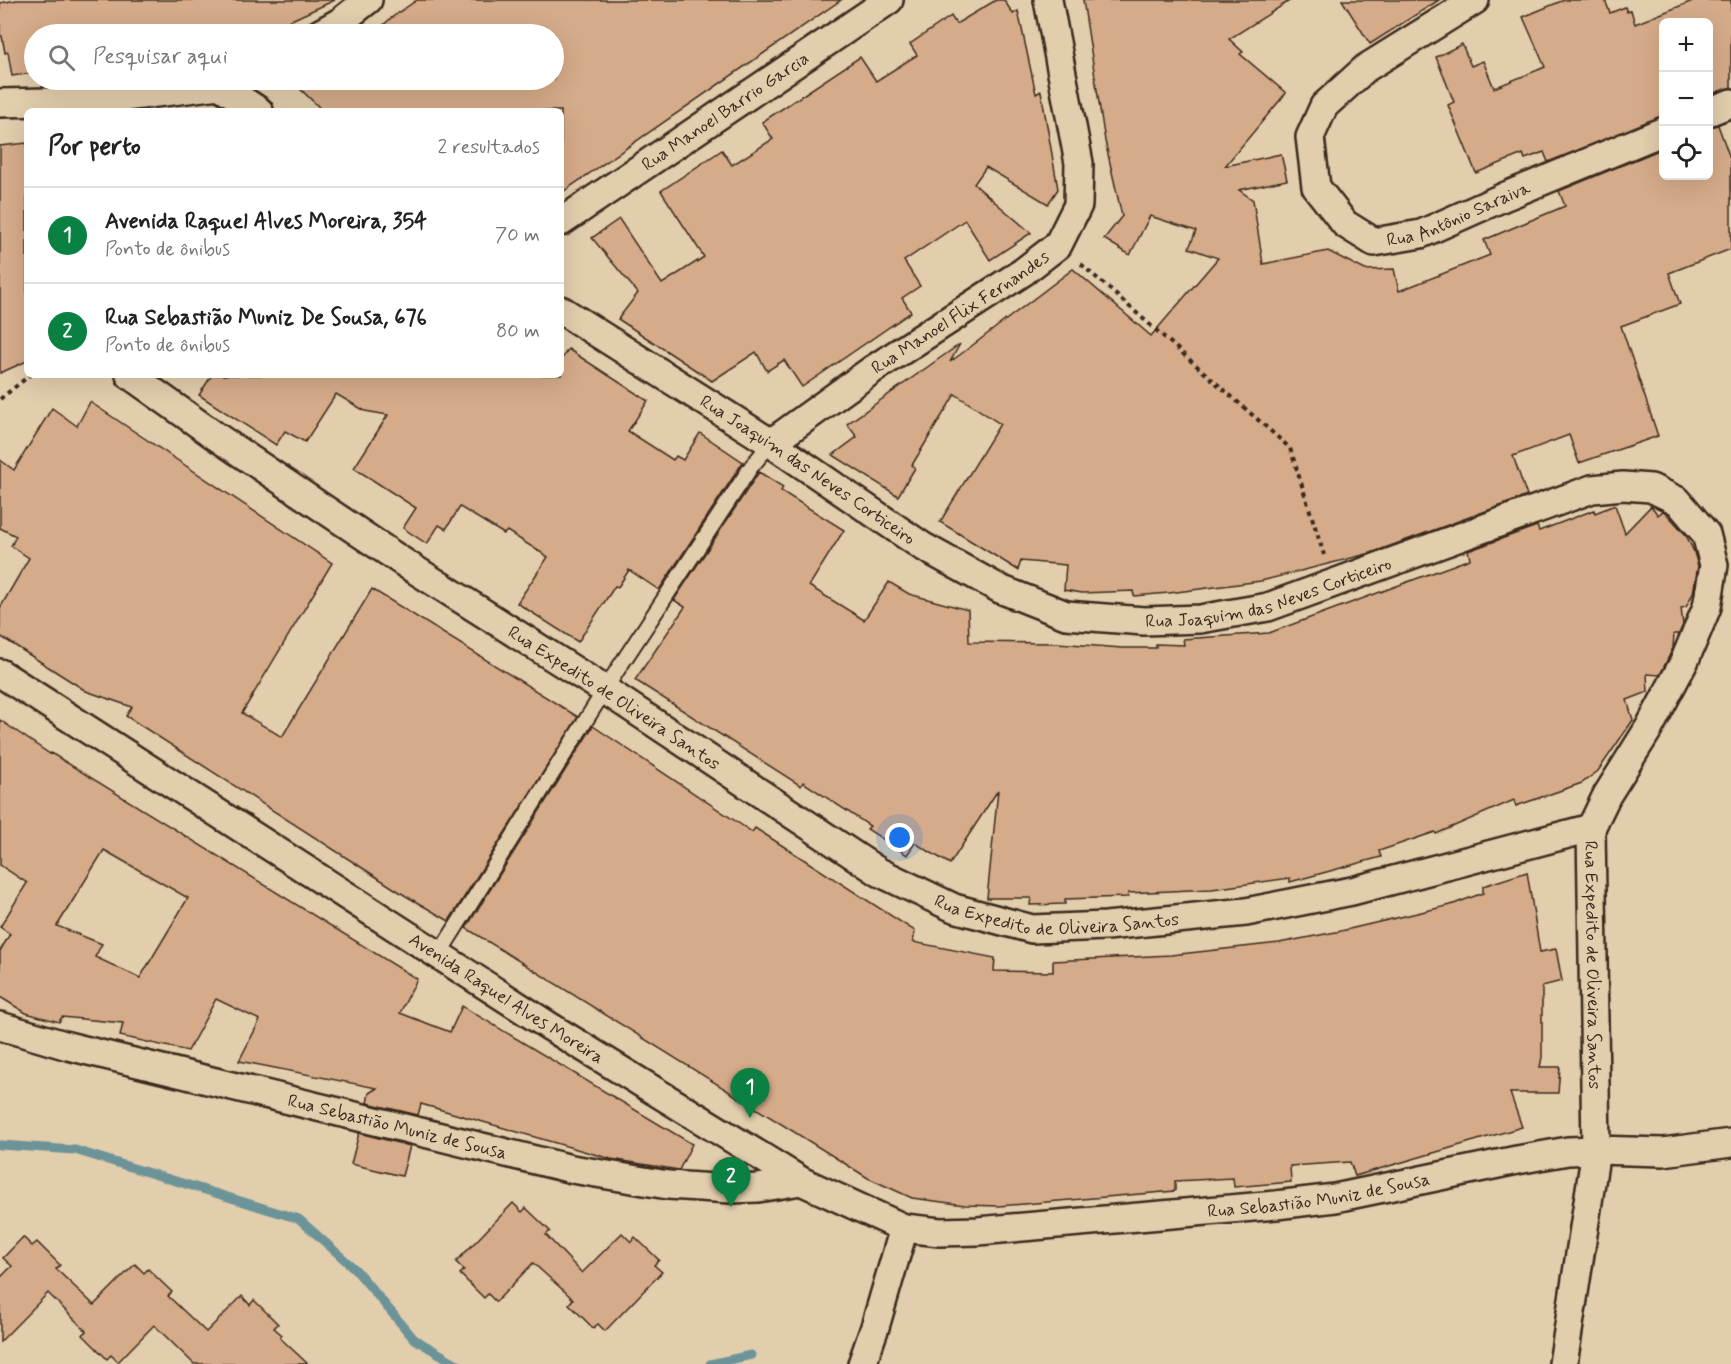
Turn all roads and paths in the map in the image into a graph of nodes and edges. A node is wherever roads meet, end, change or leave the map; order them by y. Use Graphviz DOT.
graph roads {
  1 [pos="368,0"];
  2 [pos="889,0"];
  3 [pos="1048,0"];
  4 [pos="1475,0"];
  5 [pos="336,24"];
  6 [pos="180,90"];
  7 [pos="234,90"];
  8 [pos="0,103"];
  9 [pos="1731,103"];
  10 [pos="91,106"];
  11 [pos="255,108"];
  12 [pos="1713,110"];
  13 [pos="1659,132"];
  14 [pos="564,220"];
  15 [pos="1058,245"];
  16 [pos="564,312"];
  17 [pos="26,378"];
  18 [pos="134,378"];
  19 [pos="0,399"];
  20 [pos="771,443"];
  21 [pos="1334,584"];
  22 [pos="0,673"];
  23 [pos="605,690"];
  24 [pos="1591,828"];
  25 [pos="439,954"];
  26 [pos="0,1026"];
  27 [pos="1731,1143"];
  28 [pos="1596,1150"];
  29 [pos="801,1181"];
  30 [pos="904,1228"];
  31 [pos="862,1364"];
  32 [pos="1563,1364"];
  1 -- 5 [label="street"];
  2 -- 14 [label="street, Rua Manoel Barrio Garcia"];
  3 -- 15 [label="street, Rua Manoel Flix Fernandes"];
  4 -- 13 [label="street, Rua Antônio Saraiva"];
  6 -- 10 [label="street"];
  7 -- 11 [label="street"];
  8 -- 10 [label="street"];
  9 -- 12 [label="street"];
  15 -- 20 [label="street, Rua Manoel Flix Fernandes"];
  15 -- 21 [label="path"];
  16 -- 20 [label="street, Rua Joaquim das Neves Corticeiro"];
  17 -- 19 [label="path"];
  18 -- 23 [label="street, Rua Expedito de Oliveira Santos"];
  20 -- 21 [label="street, Rua Joaquim das Neves Corticeiro"];
  20 -- 23 [label="lane"];
  21 -- 24 [label="street, Rua Joaquim das Neves Corticeiro"];
  22 -- 25 [label="street, Avenida Raquel Alves Moreira"];
  23 -- 24 [label="street, Rua Expedito de Oliveira Santos"];
  23 -- 25 [label="lane"];
  24 -- 28 [label="street, Rua Expedito de Oliveira Santos"];
  25 -- 29 [label="street, Avenida Raquel Alves Moreira"];
  26 -- 29 [label="street, Rua Sebastião Muniz de Sousa"];
  27 -- 28 [label="street, Rua Sebastião Muniz de Sousa"];
  28 -- 30 [label="street, Rua Sebastião Muniz de Sousa"];
  28 -- 32 [label="street, Rua Expedito de Oliveira Santos"];
  29 -- 30 [label="street, Avenida Raquel Alves Moreira"];
  30 -- 31 [label="street"];
}
